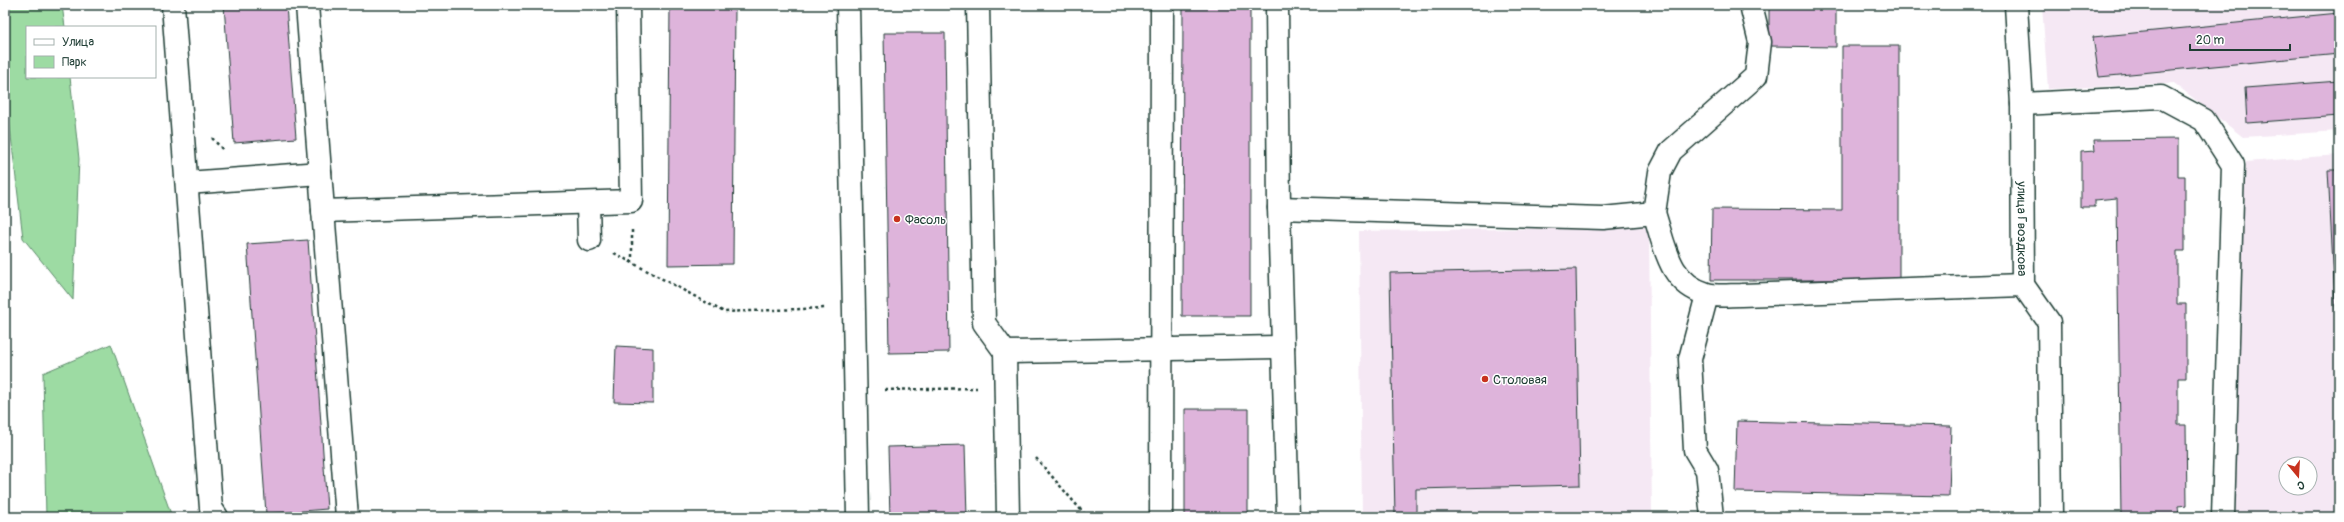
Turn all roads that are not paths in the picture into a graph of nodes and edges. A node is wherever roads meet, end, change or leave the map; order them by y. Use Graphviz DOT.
graph roads {
  1 [pos="173,5"];
  2 [pos="307,5"];
  3 [pos="628,5"];
  4 [pos="848,5"];
  5 [pos="978,5"];
  6 [pos="1162,5"];
  7 [pos="1278,5"];
  8 [pos="1751,5"];
  9 [pos="2016,5"];
  10 [pos="2022,104"];
  11 [pos="320,173"];
  12 [pos="187,183"];
  13 [pos="588,203"];
  14 [pos="1279,208"];
  15 [pos="323,211"];
  16 [pos="1654,213"];
  17 [pos="589,240"];
  18 [pos="2023,285"];
  19 [pos="1707,295"];
  20 [pos="1283,347"];
  21 [pos="1160,349"];
  22 [pos="1005,352"];
  23 [pos="217,517"];
  24 [pos="346,517"];
  25 [pos="858,517"];
  26 [pos="1008,517"];
  27 [pos="1161,517"];
  28 [pos="1288,517"];
  29 [pos="1712,517"];
  30 [pos="2051,517"];
  31 [pos="2223,517"];
  1 -- 12 [label="lane"];
  2 -- 11 [label="lane"];
  3 -- 13 [label="lane"];
  4 -- 25 [label="lane"];
  5 -- 22 [label="lane"];
  6 -- 21 [label="lane"];
  7 -- 14 [label="lane"];
  8 -- 16 [label="lane"];
  9 -- 10 [label="lane, улица Гвоздкова"];
  10 -- 18 [label="lane, улица Гвоздкова"];
  10 -- 31 [label="lane"];
  11 -- 12 [label="lane"];
  11 -- 15 [label="lane"];
  12 -- 23 [label="lane"];
  13 -- 15 [label="lane"];
  13 -- 17 [label="lane"];
  14 -- 16 [label="lane"];
  14 -- 20 [label="lane"];
  15 -- 24 [label="lane"];
  16 -- 19 [label="lane"];
  18 -- 19 [label="lane"];
  18 -- 30 [label="lane, улица Гвоздкова"];
  19 -- 29 [label="lane"];
  20 -- 21 [label="lane"];
  20 -- 28 [label="lane"];
  21 -- 22 [label="lane"];
  21 -- 27 [label="lane"];
  22 -- 26 [label="lane"];
}
